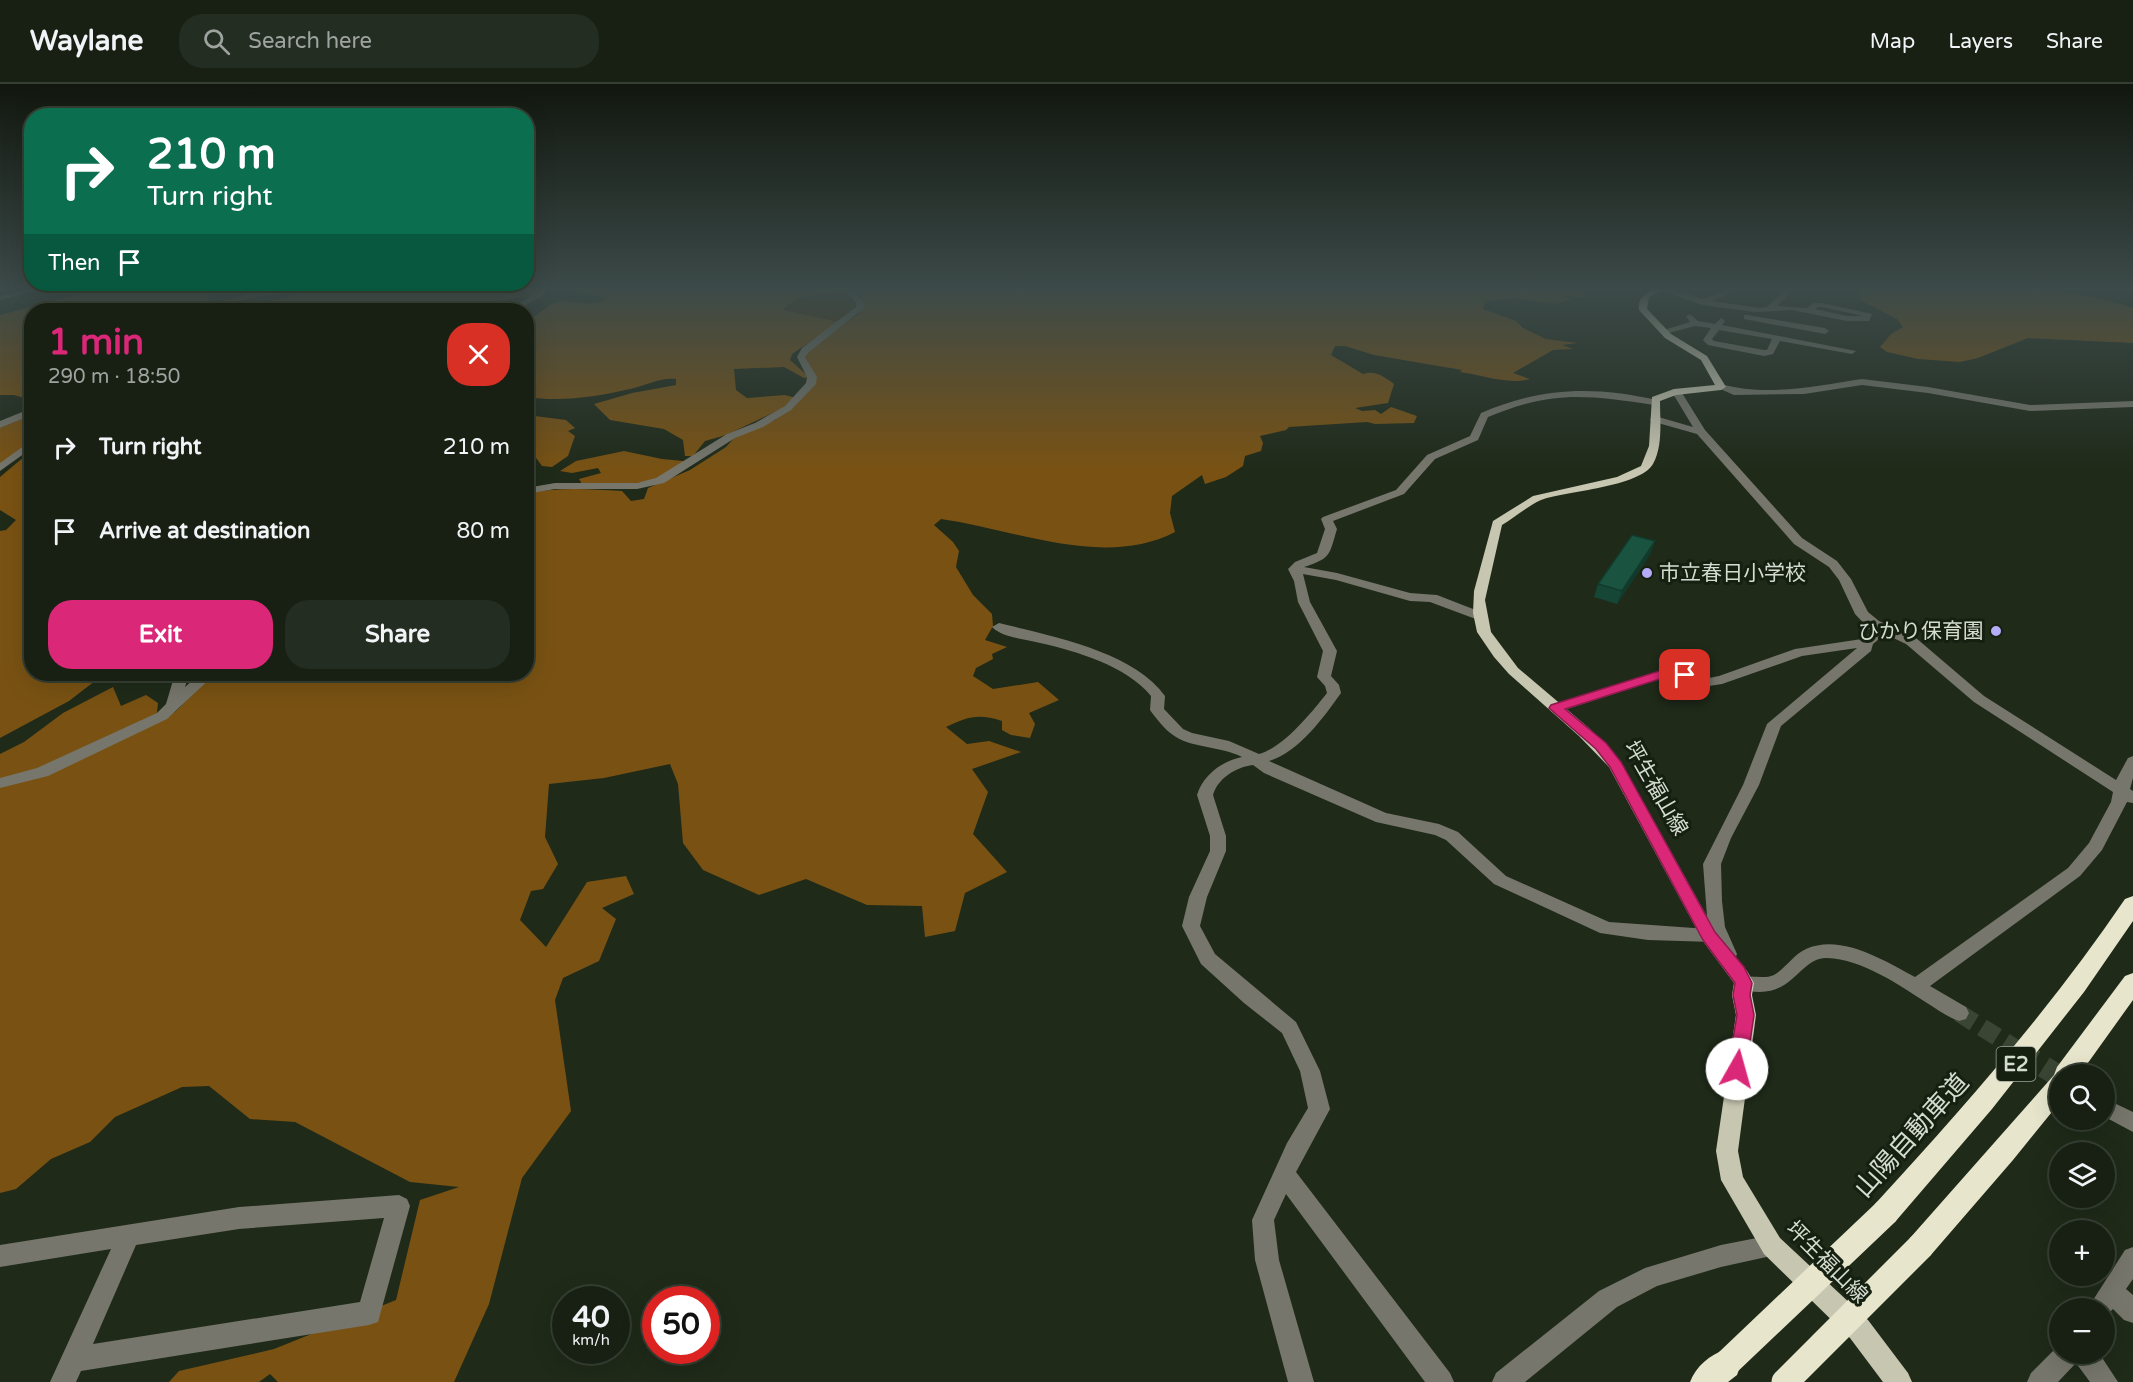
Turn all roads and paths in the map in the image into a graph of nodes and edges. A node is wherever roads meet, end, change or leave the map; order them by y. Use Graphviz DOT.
graph roads {
  1 [pos="807,349"];
  2 [pos="1688,349"];
  3 [pos="1741,349"];
  4 [pos="1772,349"];
  5 [pos="1840,349"];
  6 [pos="1852,351"];
  7 [pos="1721,387"];
  8 [pos="1674,392"];
  9 [pos="1654,402"];
  10 [pos="2133,404"];
  11 [pos="24,414"];
  12 [pos="1655,419"];
  13 [pos="0,425"];
  14 [pos="1701,432"];
  15 [pos="24,449"];
  16 [pos="0,468"];
  17 [pos="534,490"];
  18 [pos="1294,569"];
  19 [pos="1481,617"];
  20 [pos="1874,624"];
  21 [pos="999,627"];
  22 [pos="1866,643"];
  23 [pos="180,681"];
  24 [pos="200,681"];
  25 [pos="173,706"];
  26 [pos="1556,708"];
  27 [pos="1258,761"];
  28 [pos="2133,761"];
  29 [pos="0,783"];
  30 [pos="2128,795"];
  31 [pos="2133,904"];
  32 [pos="1709,936"];
  33 [pos="1726,959"];
  34 [pos="2133,982"];
  35 [pos="1744,983"];
  36 [pos="1915,987"];
  37 [pos="1959,1013"];
  38 [pos="2073,1064"];
  39 [pos="2049,1097"];
  40 [pos="2115,1113"];
  41 [pos="2133,1123"];
  42 [pos="1285,1175"];
  43 [pos="129,1235"];
  44 [pos="1772,1246"];
  45 [pos="0,1256"];
  46 [pos="2133,1258"];
  47 [pos="2107,1298"];
  48 [pos="2115,1304"];
  49 [pos="2133,1311"];
  50 [pos="2057,1364"];
  51 [pos="2092,1364"];
  52 [pos="68,1371"];
  53 [pos="1715,1373"];
  54 [pos="1301,1382"];
  55 [pos="1441,1382"];
  56 [pos="1505,1382"];
  57 [pos="1785,1382"];
  58 [pos="1899,1382"];
  59 [pos="2040,1382"];
  60 [pos="2105,1382"];
  1 -- 17 [label="street"];
  2 -- 7 [label="main road"];
  3 -- 4 [label="street"];
  5 -- 6 [label="street"];
  7 -- 8 [label="main road"];
  7 -- 10 [label="street"];
  8 -- 9 [label="main road"];
  8 -- 14 [label="street"];
  9 -- 12 [label="main road, 坪生福山線"];
  9 -- 18 [label="street"];
  11 -- 13 [label="street"];
  12 -- 14 [label="street"];
  12 -- 19 [label="main road, 坪生福山線"];
  14 -- 20 [label="street"];
  15 -- 16 [label="street"];
  18 -- 19 [label="street"];
  18 -- 27 [label="street"];
  19 -- 26 [label="main road, 坪生福山線"];
  20 -- 22 [label="street"];
  20 -- 30 [label="street"];
  21 -- 27 [label="street"];
  22 -- 26 [label="street"];
  22 -- 33 [label="street"];
  23 -- 25 [label="street"];
  24 -- 25 [label="street"];
  25 -- 29 [label="street"];
  26 -- 32 [label="main road, 坪生福山線"];
  27 -- 32 [label="street"];
  27 -- 42 [label="street"];
  28 -- 30 [label="street"];
  30 -- 36 [label="street"];
  31 -- 53 [label="highway, 山陽自動車道 / E2, bridge"];
  32 -- 33 [label="main road, 坪生福山線"];
  33 -- 35 [label="main road, 坪生福山線"];
  34 -- 38 [label="highway, E2"];
  35 -- 36 [label="street"];
  35 -- 44 [label="main road, 坪生福山線"];
  36 -- 37 [label="street"];
  39 -- 57 [label="highway, E2, bridge"];
  40 -- 41 [label="street"];
  42 -- 54 [label="street"];
  42 -- 55 [label="street"];
  43 -- 45 [label="street"];
  43 -- 52 [label="street"];
  43 -- 52 [label="street"];
  44 -- 56 [label="street"];
  44 -- 58 [label="main road, 坪生福山線"];
  46 -- 47 [label="street"];
  48 -- 49 [label="street"];
  50 -- 59 [label="street"];
  51 -- 60 [label="street"];
}
